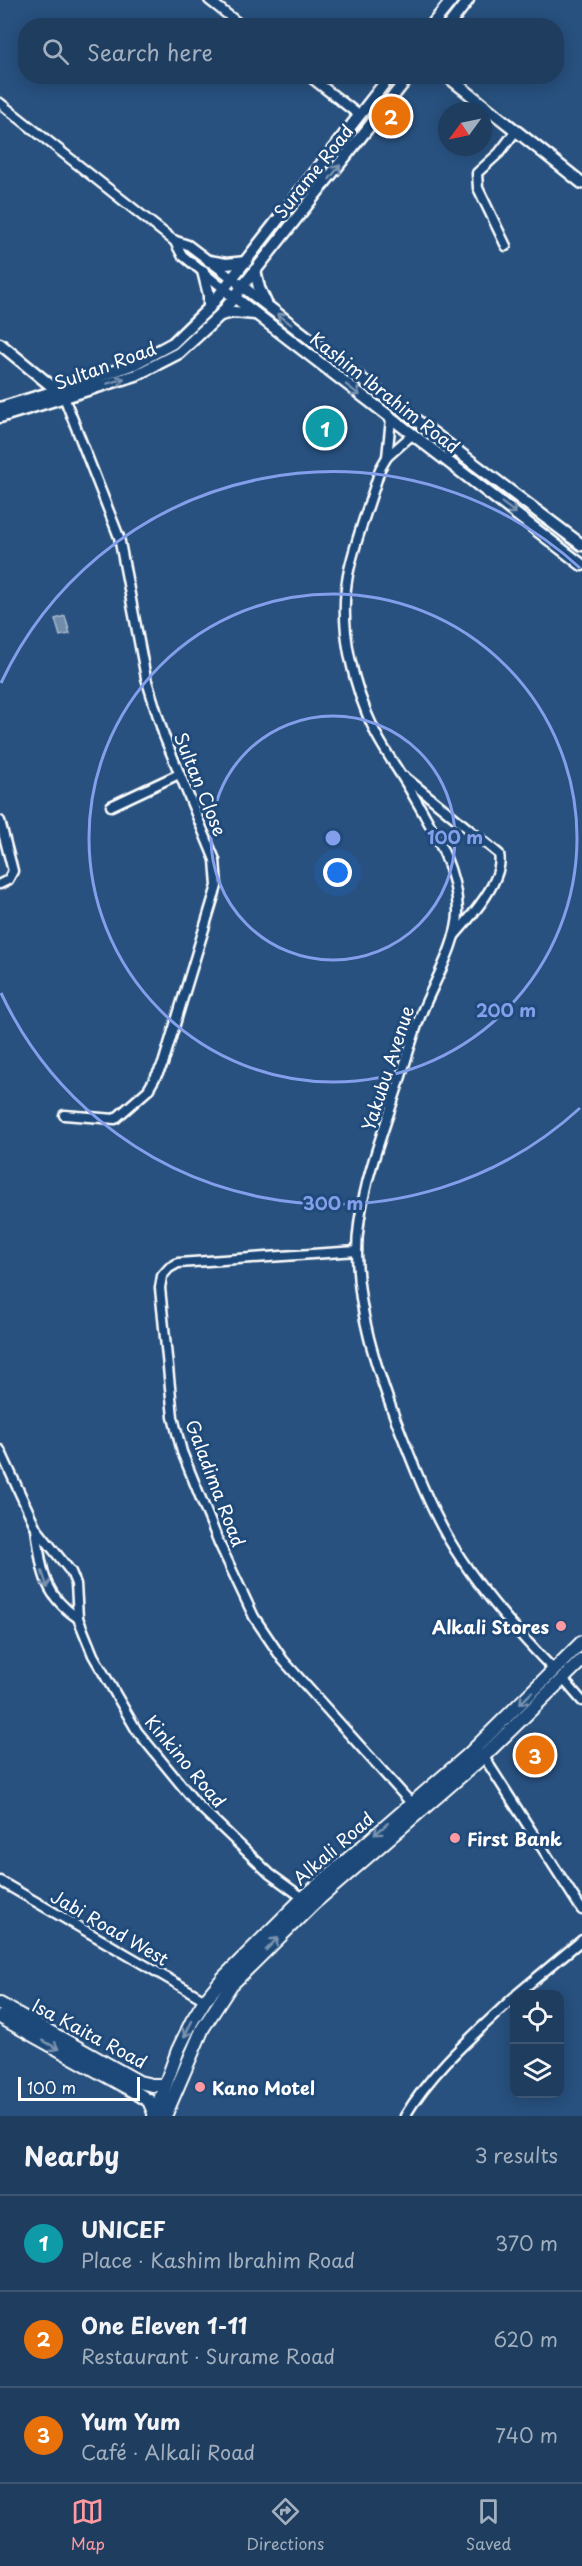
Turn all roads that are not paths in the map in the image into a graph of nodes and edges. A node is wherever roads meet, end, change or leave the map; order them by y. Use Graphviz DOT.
graph roads {
  1 [pos="209,0"];
  2 [pos="452,0"];
  3 [pos="468,0"];
  4 [pos="232,18"];
  5 [pos="437,18"];
  6 [pos="454,18"];
  7 [pos="319,84"];
  8 [pos="384,84"];
  9 [pos="403,84"];
  10 [pos="457,84"];
  11 [pos="0,104"];
  12 [pos="359,115"];
  13 [pos="515,132"];
  14 [pos="582,183"];
  15 [pos="173,240"];
  16 [pos="506,246"];
  17 [pos="209,261"];
  18 [pos="246,262"];
  19 [pos="255,270"];
  20 [pos="203,272"];
  21 [pos="233,279"];
  22 [pos="242,286"];
  23 [pos="229,293"];
  24 [pos="267,306"];
  25 [pos="209,308"];
  26 [pos="256,314"];
  27 [pos="220,315"];
  28 [pos="0,344"];
  29 [pos="62,394"];
  30 [pos="0,408"];
  31 [pos="0,417"];
  32 [pos="391,419"];
  33 [pos="413,434"];
  34 [pos="387,457"];
  35 [pos="544,516"];
  36 [pos="535,528"];
  37 [pos="582,545"];
  38 [pos="582,565"];
  39 [pos="178,774"];
  40 [pos="402,775"];
  41 [pos="111,806"];
  42 [pos="0,821"];
  43 [pos="0,884"];
  44 [pos="453,936"];
  45 [pos="64,1115"];
  46 [pos="357,1251"];
  47 [pos="0,1450"];
  48 [pos="36,1528"];
  49 [pos="78,1618"];
  50 [pos="582,1642"];
  51 [pos="582,1660"];
  52 [pos="558,1674"];
  53 [pos="582,1701"];
  54 [pos="480,1751"];
  55 [pos="411,1803"];
  56 [pos="0,1881"];
  57 [pos="303,1898"];
  58 [pos="582,1910"];
  59 [pos="582,1940"];
  60 [pos="523,1990"];
  61 [pos="205,2000"];
  62 [pos="510,2002"];
  63 [pos="0,2004"];
  64 [pos="0,2017"];
  65 [pos="15,2019"];
  66 [pos="165,2085"];
  67 [pos="158,2116"];
  68 [pos="405,2116"];
  1 -- 4 [label="street"];
  2 -- 5 [label="street"];
  3 -- 6 [label="street"];
  7 -- 12 [label="street"];
  8 -- 12 [label="street, Surame Road"];
  19 -- 9 [label="street, Surame Road, one-way"];
  10 -- 13 [label="street"];
  11 -- 15 [label="street, Kashim Ibrahim Road"];
  12 -- 18 [label="street, Surame Road"];
  13 -- 14 [label="street"];
  13 -- 16 [label="street"];
  15 -- 17 [label="street, Kashim Ibrahim Road"];
  15 -- 20 [label="street, Kashim Ibrahim Road"];
  17 -- 18 [label="street"];
  17 -- 21 [label="street, Kashim Ibrahim Road"];
  18 -- 21 [label="street, Surame Road"];
  19 -- 22 [label="street, Surame Road"];
  19 -- 24 [label="street"];
  20 -- 23 [label="street, Kashim Ibrahim Road"];
  20 -- 25 [label="street"];
  21 -- 22 [label="street, Kashim Ibrahim Road"];
  21 -- 23 [label="street, Surame Road"];
  22 -- 23 [label="street, Surame Road"];
  22 -- 24 [label="street, Kashim Ibrahim Road"];
  23 -- 25 [label="street, Sultan Road"];
  23 -- 26 [label="street, Kashim Ibrahim Road"];
  23 -- 27 [label="street, Sultan Road"];
  35 -- 24 [label="street, Kashim Ibrahim Road, one-way"];
  25 -- 29 [label="street, Sultan Road"];
  26 -- 27 [label="street"];
  26 -- 32 [label="street, Kashim Ibrahim Road, one-way"];
  29 -- 27 [label="street, Sultan Road, one-way"];
  28 -- 29 [label="street"];
  29 -- 30 [label="street, Sultan Road"];
  29 -- 31 [label="street, Sultan Road"];
  29 -- 39 [label="street, Sultan Close"];
  32 -- 33 [label="street, Kashim Ibrahim Road"];
  32 -- 34 [label="street, Yakubu Avenue"];
  33 -- 34 [label="street, Yakubu Avenue"];
  33 -- 36 [label="street, Kashim Ibrahim Road, one-way"];
  34 -- 40 [label="street, Yakubu Avenue"];
  35 -- 36 [label="street"];
  35 -- 37 [label="street, Kashim Ibrahim Road"];
  36 -- 38 [label="street, Kashim Ibrahim Road"];
  39 -- 41 [label="street"];
  39 -- 45 [label="street, Sultan Close"];
  40 -- 44 [label="street, Yakubu Avenue"];
  40 -- 44 [label="street"];
  42 -- 43 [label="street"];
  44 -- 46 [label="street, Yakubu Avenue"];
  46 -- 52 [label="street, Yakubu Avenue"];
  46 -- 55 [label="street, Galadima Road"];
  47 -- 48 [label="street, Kinkino Road"];
  48 -- 49 [label="street, Kinkino Road"];
  48 -- 49 [label="street, Kinkino Road, one-way"];
  49 -- 57 [label="street, Kinkino Road"];
  50 -- 52 [label="main road, Alkali Road"];
  51 -- 52 [label="main road, Alkali Road"];
  52 -- 53 [label="street, Yakubu Avenue"];
  52 -- 54 [label="main road, Alkali Road"];
  54 -- 55 [label="main road, Alkali Road"];
  54 -- 58 [label="street"];
  67 -- 54 [label="main road, Alkali Road, one-way"];
  55 -- 57 [label="main road, Alkali Road, one-way"];
  56 -- 61 [label="street, Jabi Road West"];
  57 -- 61 [label="main road, Alkali Road"];
  59 -- 60 [label="street"];
  61 -- 66 [label="main road, Alkali Road, one-way"];
  62 -- 68 [label="street"];
  63 -- 65 [label="main road, Isa Kaita Road"];
  64 -- 65 [label="main road, Isa Kaita Road"];
  65 -- 66 [label="main road, Isa Kaita Road"];
  65 -- 67 [label="main road, Isa Kaita Road, one-way"];
  66 -- 67 [label="main road, Alkali Road"];
}
